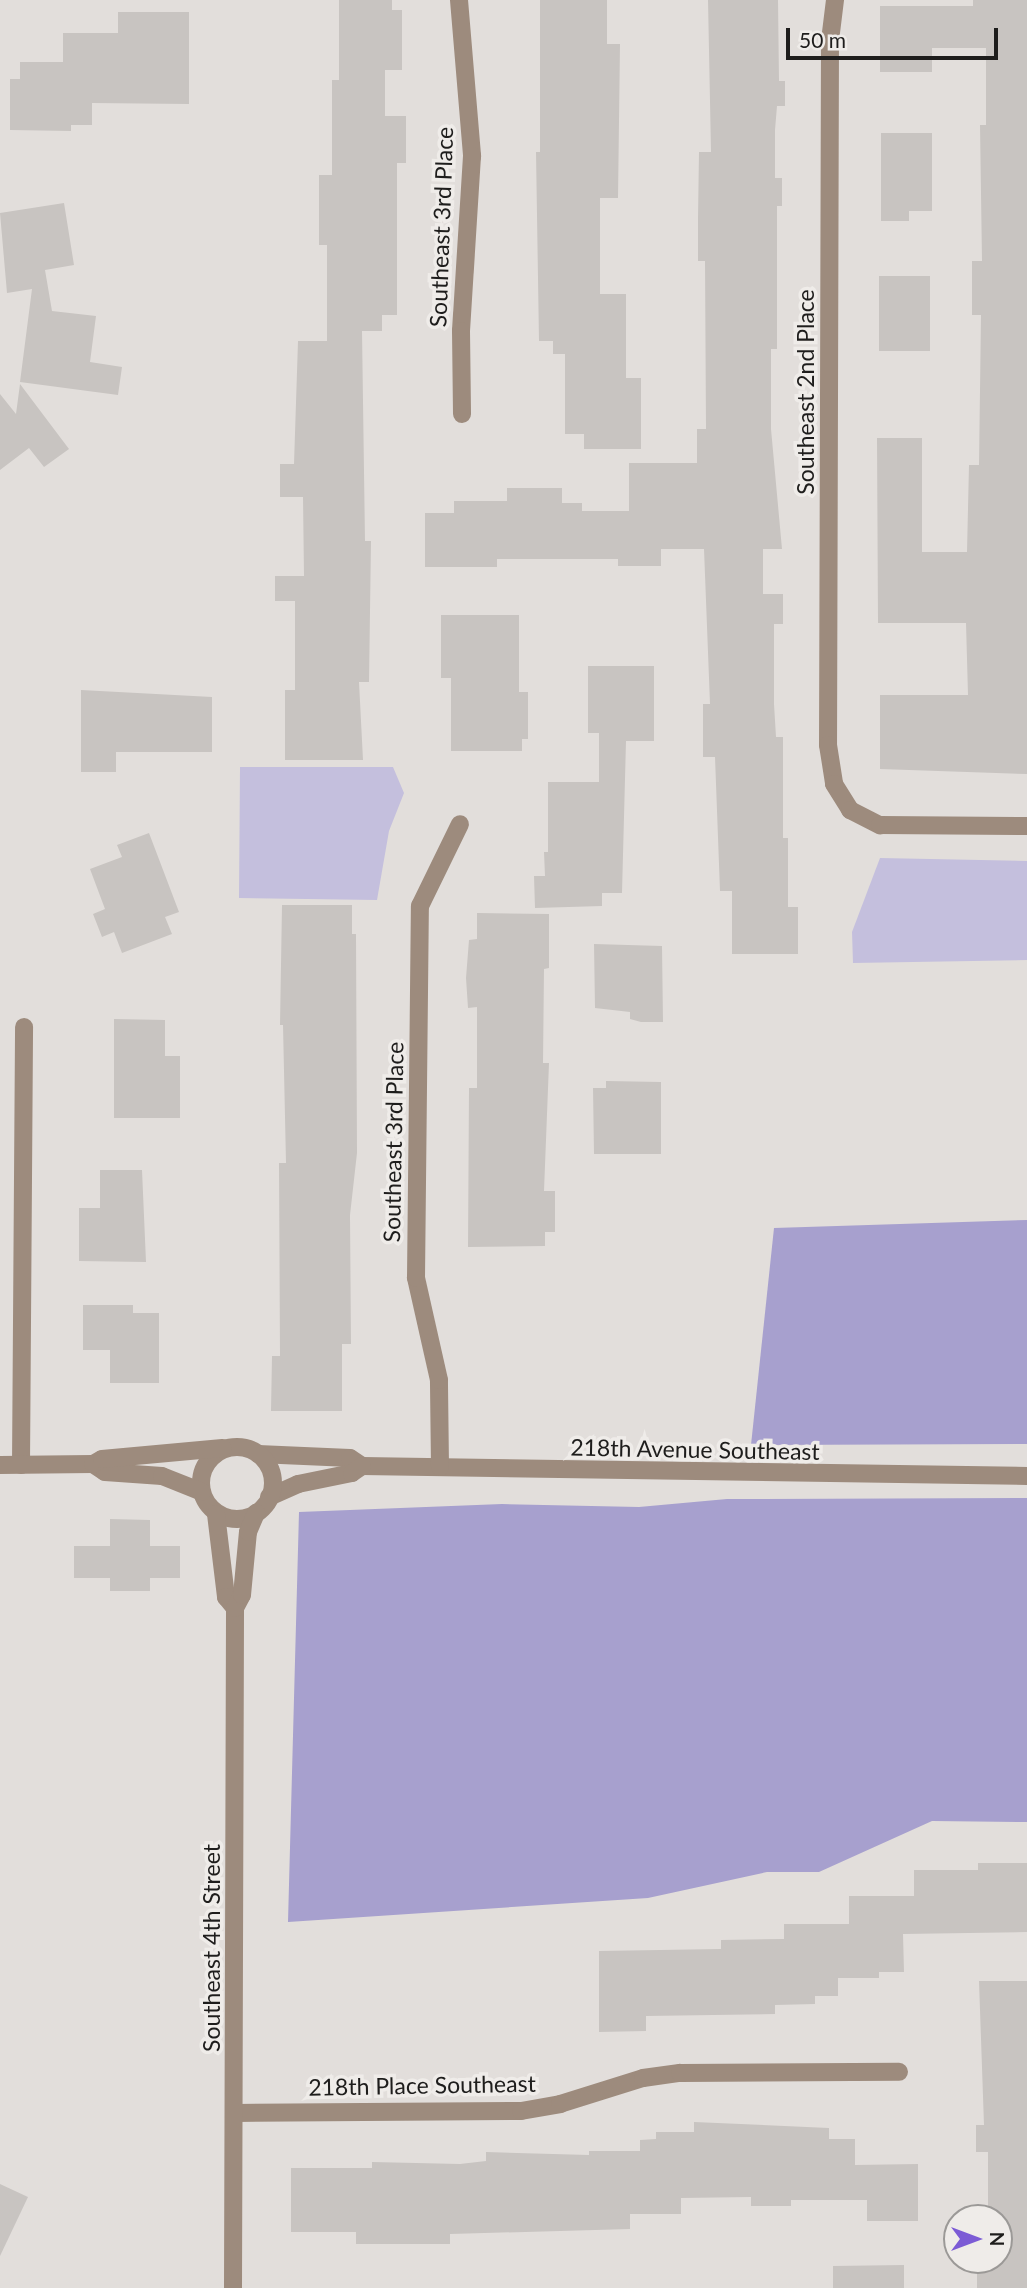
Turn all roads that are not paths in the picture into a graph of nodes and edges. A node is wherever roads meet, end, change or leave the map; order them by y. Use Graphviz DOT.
graph roads {
  1 [pos="459,0"];
  2 [pos="835,0"];
  3 [pos="462,414"];
  4 [pos="460,824"];
  5 [pos="1027,826"];
  6 [pos="24,1027"];
  7 [pos="223,1448"];
  8 [pos="258,1454"];
  9 [pos="93,1464"];
  10 [pos="0,1465"];
  11 [pos="21,1465"];
  12 [pos="362,1466"];
  13 [pos="440,1467"];
  14 [pos="1027,1476"];
  15 [pos="202,1492"];
  16 [pos="269,1497"];
  17 [pos="256,1513"];
  18 [pos="216,1514"];
  19 [pos="235,1608"];
  20 [pos="899,2071"];
  21 [pos="235,2113"];
  22 [pos="233,2288"];
  1 -- 3 [label="street, Southeast 3rd Place"];
  2 -- 5 [label="street, Southeast 2nd Place"];
  4 -- 13 [label="street, Southeast 3rd Place"];
  6 -- 11 [label="street"];
  7 -- 8 [label="street"];
  7 -- 9 [label="street"];
  7 -- 15 [label="street"];
  8 -- 12 [label="street, 218th Avenue Southeast"];
  8 -- 16 [label="street"];
  9 -- 11 [label="street"];
  9 -- 15 [label="street"];
  10 -- 11 [label="street"];
  12 -- 13 [label="street, 218th Avenue Southeast"];
  12 -- 16 [label="street, 218th Avenue Southeast"];
  13 -- 14 [label="street, 218th Avenue Southeast"];
  15 -- 18 [label="street"];
  16 -- 17 [label="street"];
  17 -- 18 [label="street"];
  17 -- 19 [label="street, Southeast 4th Street"];
  18 -- 19 [label="street, Southeast 4th Street"];
  19 -- 21 [label="street, Southeast 4th Street"];
  20 -- 21 [label="street, 218th Place Southeast"];
  21 -- 22 [label="street, Southeast 4th Street"];
}
